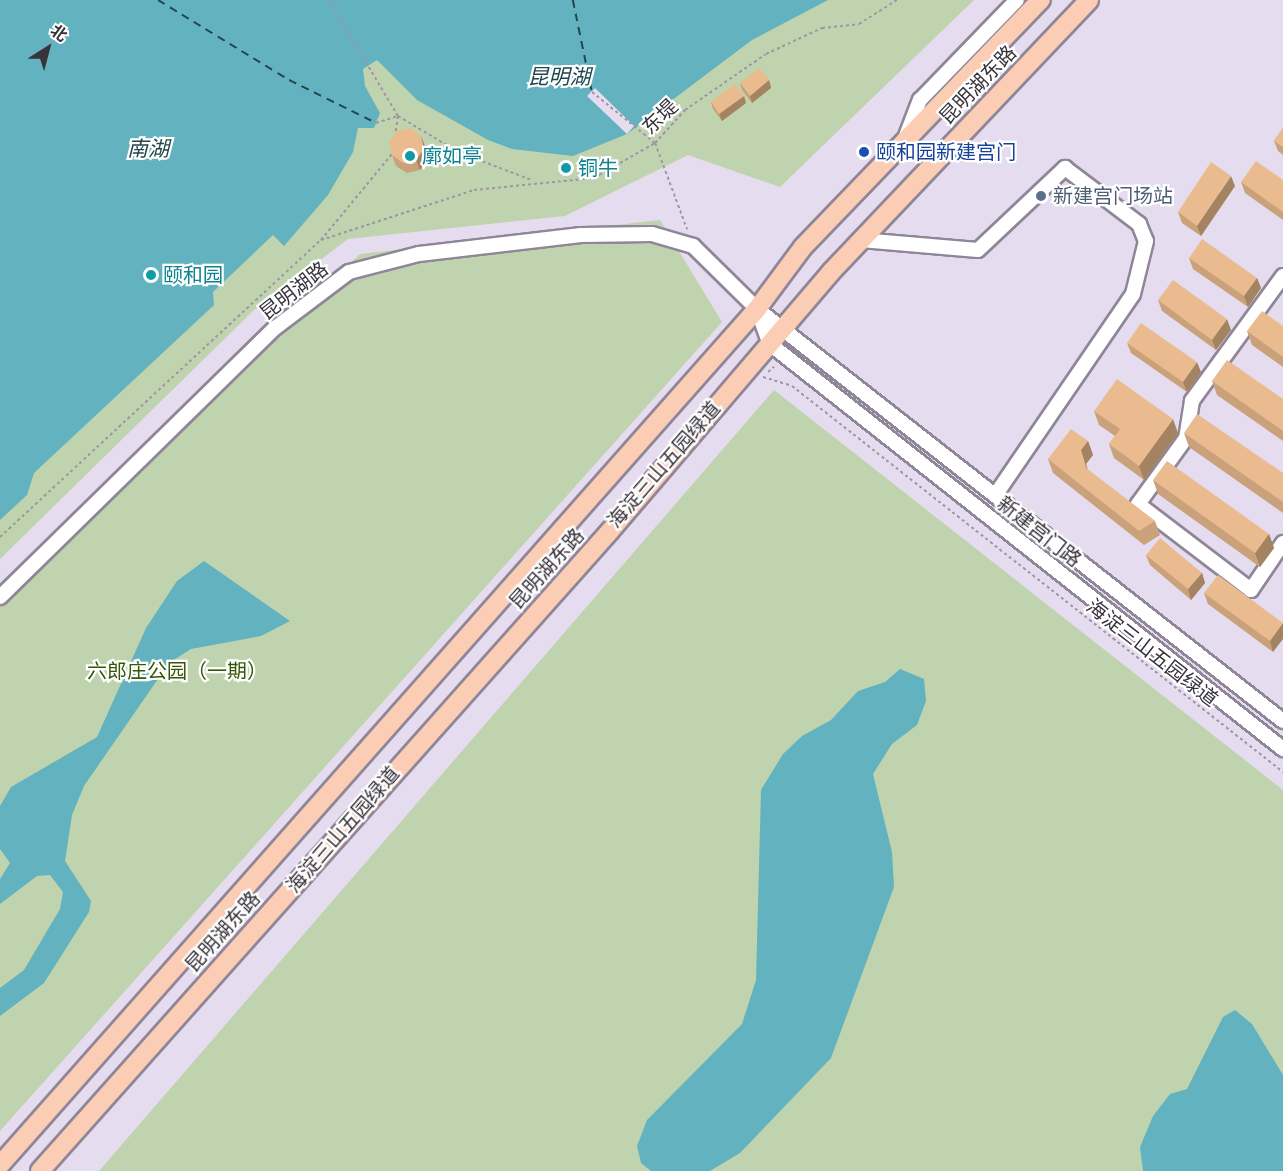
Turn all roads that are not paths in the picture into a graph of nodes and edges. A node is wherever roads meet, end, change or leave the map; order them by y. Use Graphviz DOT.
graph roads {
  1 [pos="1017,0"];
  2 [pos="1041,0"];
  3 [pos="1089,0"];
  4 [pos="906,136"];
  5 [pos="861,240"];
  6 [pos="1283,276"];
  7 [pos="757,309"];
  8 [pos="786,327"];
  9 [pos="770,344"];
  10 [pos="996,494"];
  11 [pos="1283,543"];
  12 [pos="0,597"];
  13 [pos="1283,721"];
  14 [pos="1283,749"];
  15 [pos="0,1165"];
  16 [pos="40,1171"];
  1 -- 4 [label="street"];
  2 -- 4 [label="main road, 昆明湖东路"];
  3 -- 5 [label="main road, 昆明湖东路"];
  4 -- 7 [label="main road, 昆明湖东路"];
  5 -- 8 [label="main road, 昆明湖东路"];
  5 -- 10 [label="street"];
  6 -- 11 [label="street"];
  7 -- 8 [label="street, 新建宫门路"];
  7 -- 9 [label="street"];
  7 -- 12 [label="street, 昆明湖路"];
  7 -- 15 [label="main road, 昆明湖东路"];
  8 -- 9 [label="main road, 昆明湖东路"];
  8 -- 10 [label="street, 新建宫门路"];
  9 -- 14 [label="street, 新建宫门路"];
  9 -- 16 [label="main road, 昆明湖东路"];
  10 -- 13 [label="street, 新建宫门路"];
}
